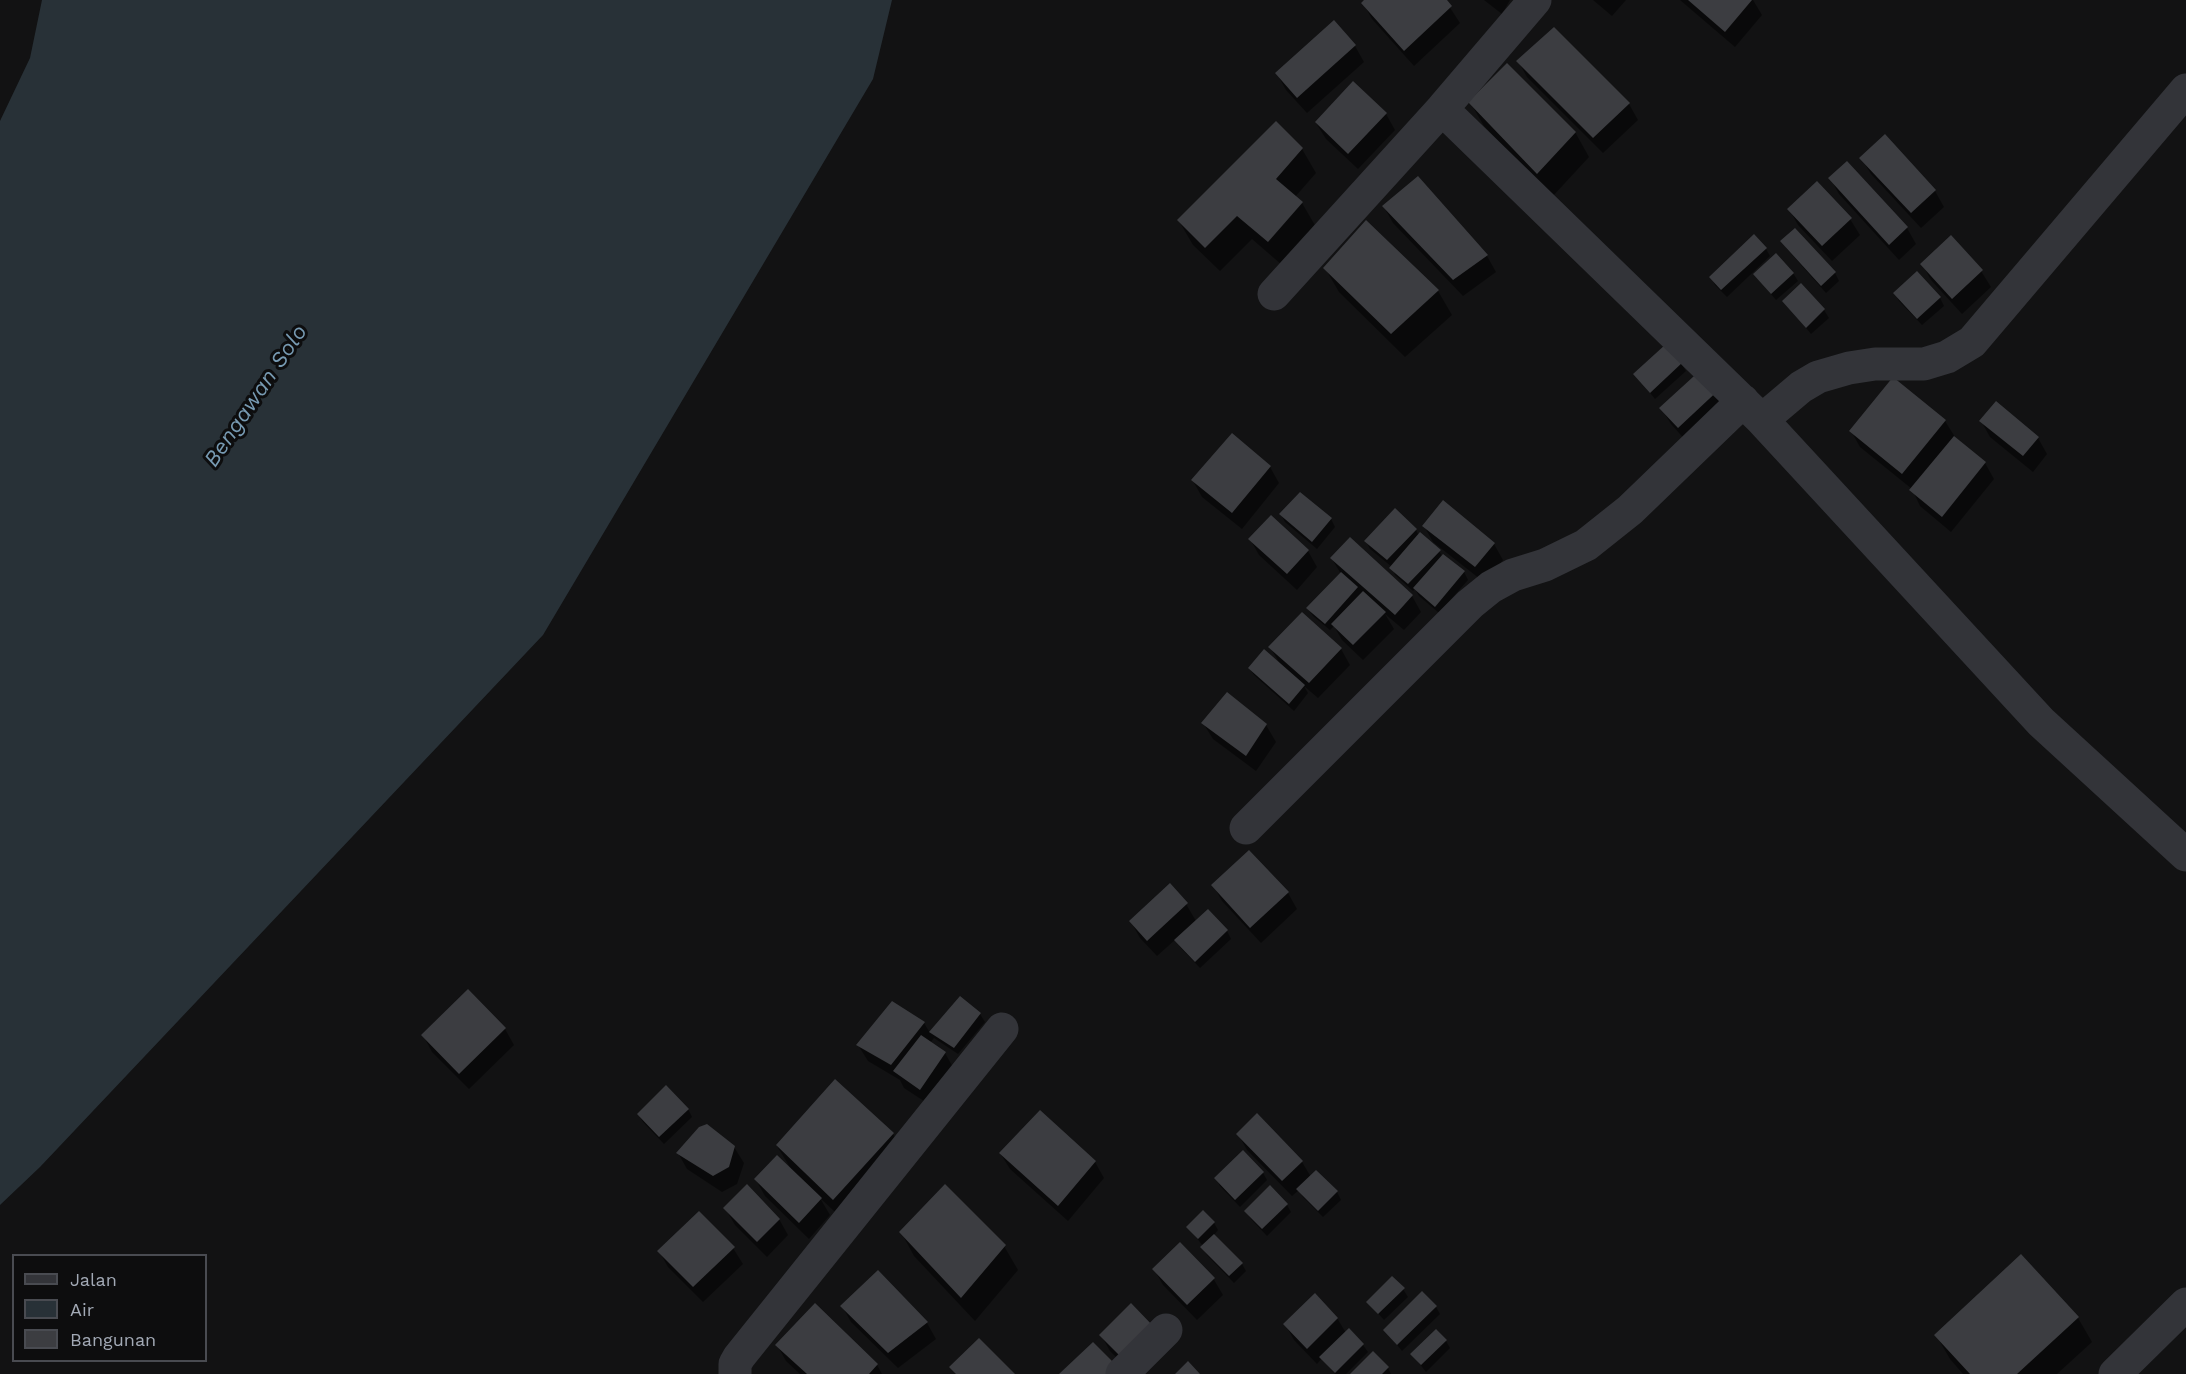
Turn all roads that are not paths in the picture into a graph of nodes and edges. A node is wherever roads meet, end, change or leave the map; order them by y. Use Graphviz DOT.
graph roads {
  1 [pos="1535,0"];
  2 [pos="2186,90"];
  3 [pos="1442,109"];
  4 [pos="1274,294"];
  5 [pos="1753,410"];
  6 [pos="1246,828"];
  7 [pos="2186,855"];
  8 [pos="1002,1029"];
  9 [pos="2186,1304"];
  10 [pos="1166,1330"];
  11 [pos="735,1374"];
  12 [pos="1122,1374"];
  13 [pos="2115,1374"];
  1 -- 3 [label="street"];
  2 -- 5 [label="street"];
  3 -- 4 [label="street"];
  3 -- 5 [label="street"];
  5 -- 6 [label="street"];
  5 -- 7 [label="street"];
  8 -- 11 [label="street"];
  9 -- 13 [label="street"];
  10 -- 12 [label="street"];
}
